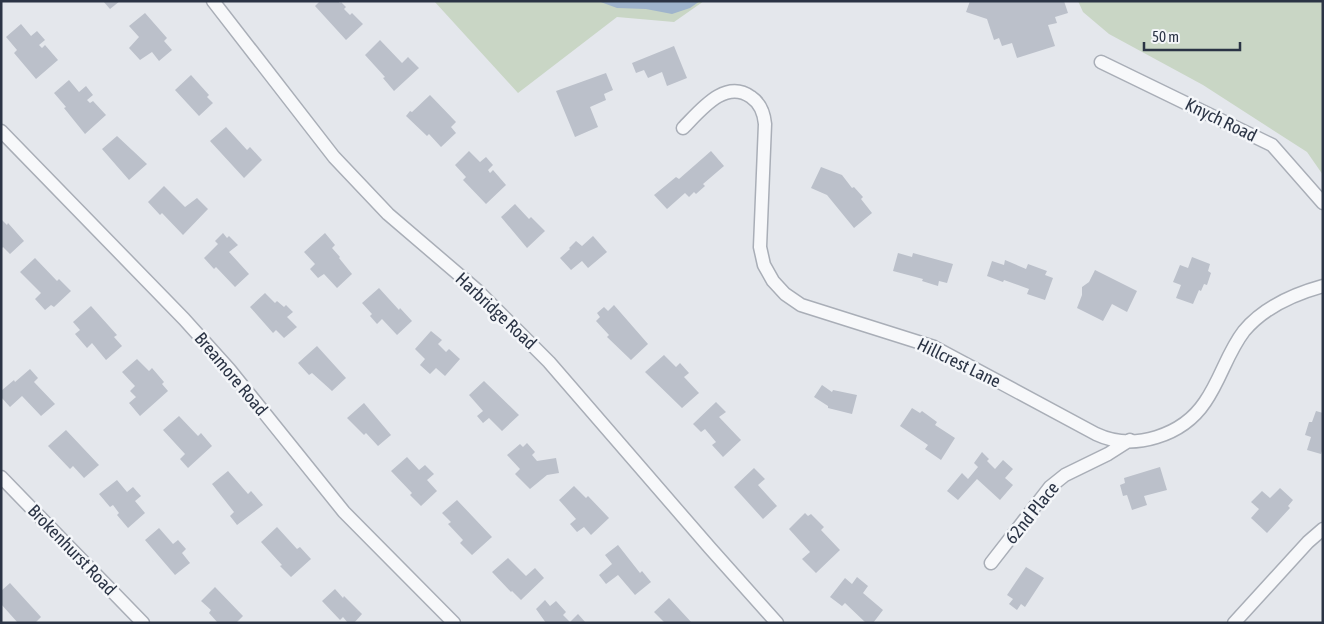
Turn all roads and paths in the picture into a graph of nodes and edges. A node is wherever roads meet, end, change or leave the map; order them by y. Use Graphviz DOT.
graph roads {
  1 [pos="214,1"];
  2 [pos="1101,62"];
  3 [pos="683,128"];
  4 [pos="1,131"];
  5 [pos="1323,203"];
  6 [pos="1323,286"];
  7 [pos="1130,440"];
  8 [pos="1,477"];
  9 [pos="1323,529"];
  10 [pos="991,563"];
  11 [pos="143,623"];
  12 [pos="454,623"];
  13 [pos="777,623"];
  14 [pos="1234,623"];
  1 -- 13 [label="street, Harbridge Road"];
  2 -- 5 [label="street, Knych Road"];
  3 -- 7 [label="street, Hillcrest Lane"];
  4 -- 12 [label="street, Breamore Road"];
  6 -- 7 [label="street, Hillcrest Lane"];
  7 -- 10 [label="street, 62nd Place"];
  8 -- 11 [label="street, Brokenhurst Road"];
  9 -- 14 [label="street"];
}
